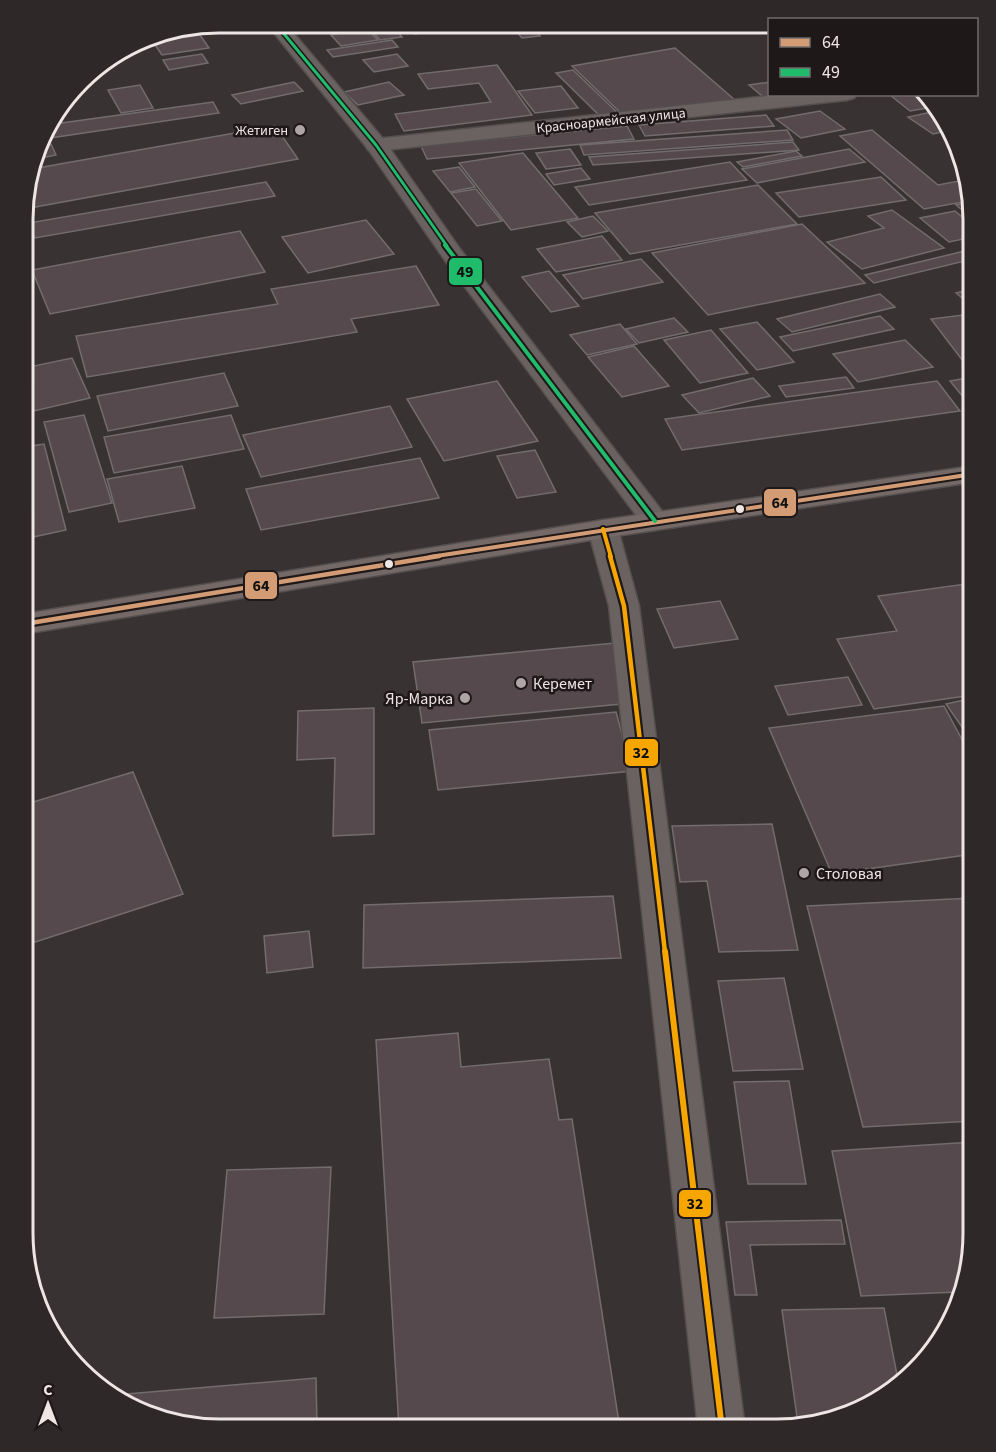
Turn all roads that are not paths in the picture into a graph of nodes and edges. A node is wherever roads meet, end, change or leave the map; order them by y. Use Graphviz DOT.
graph roads {
  1 [pos="283,33"];
  2 [pos="829,96"];
  3 [pos="376,145"];
  4 [pos="963,475"];
  5 [pos="656,521"];
  6 [pos="603,529"];
  7 [pos="33,623"];
  8 [pos="721,1419"];
  1 -- 3 [label="street"];
  2 -- 3 [label="street, Красноармейская улица"];
  3 -- 5 [label="street"];
  4 -- 5 [label="highway"];
  5 -- 6 [label="highway"];
  6 -- 7 [label="highway"];
  6 -- 8 [label="street"];
}
